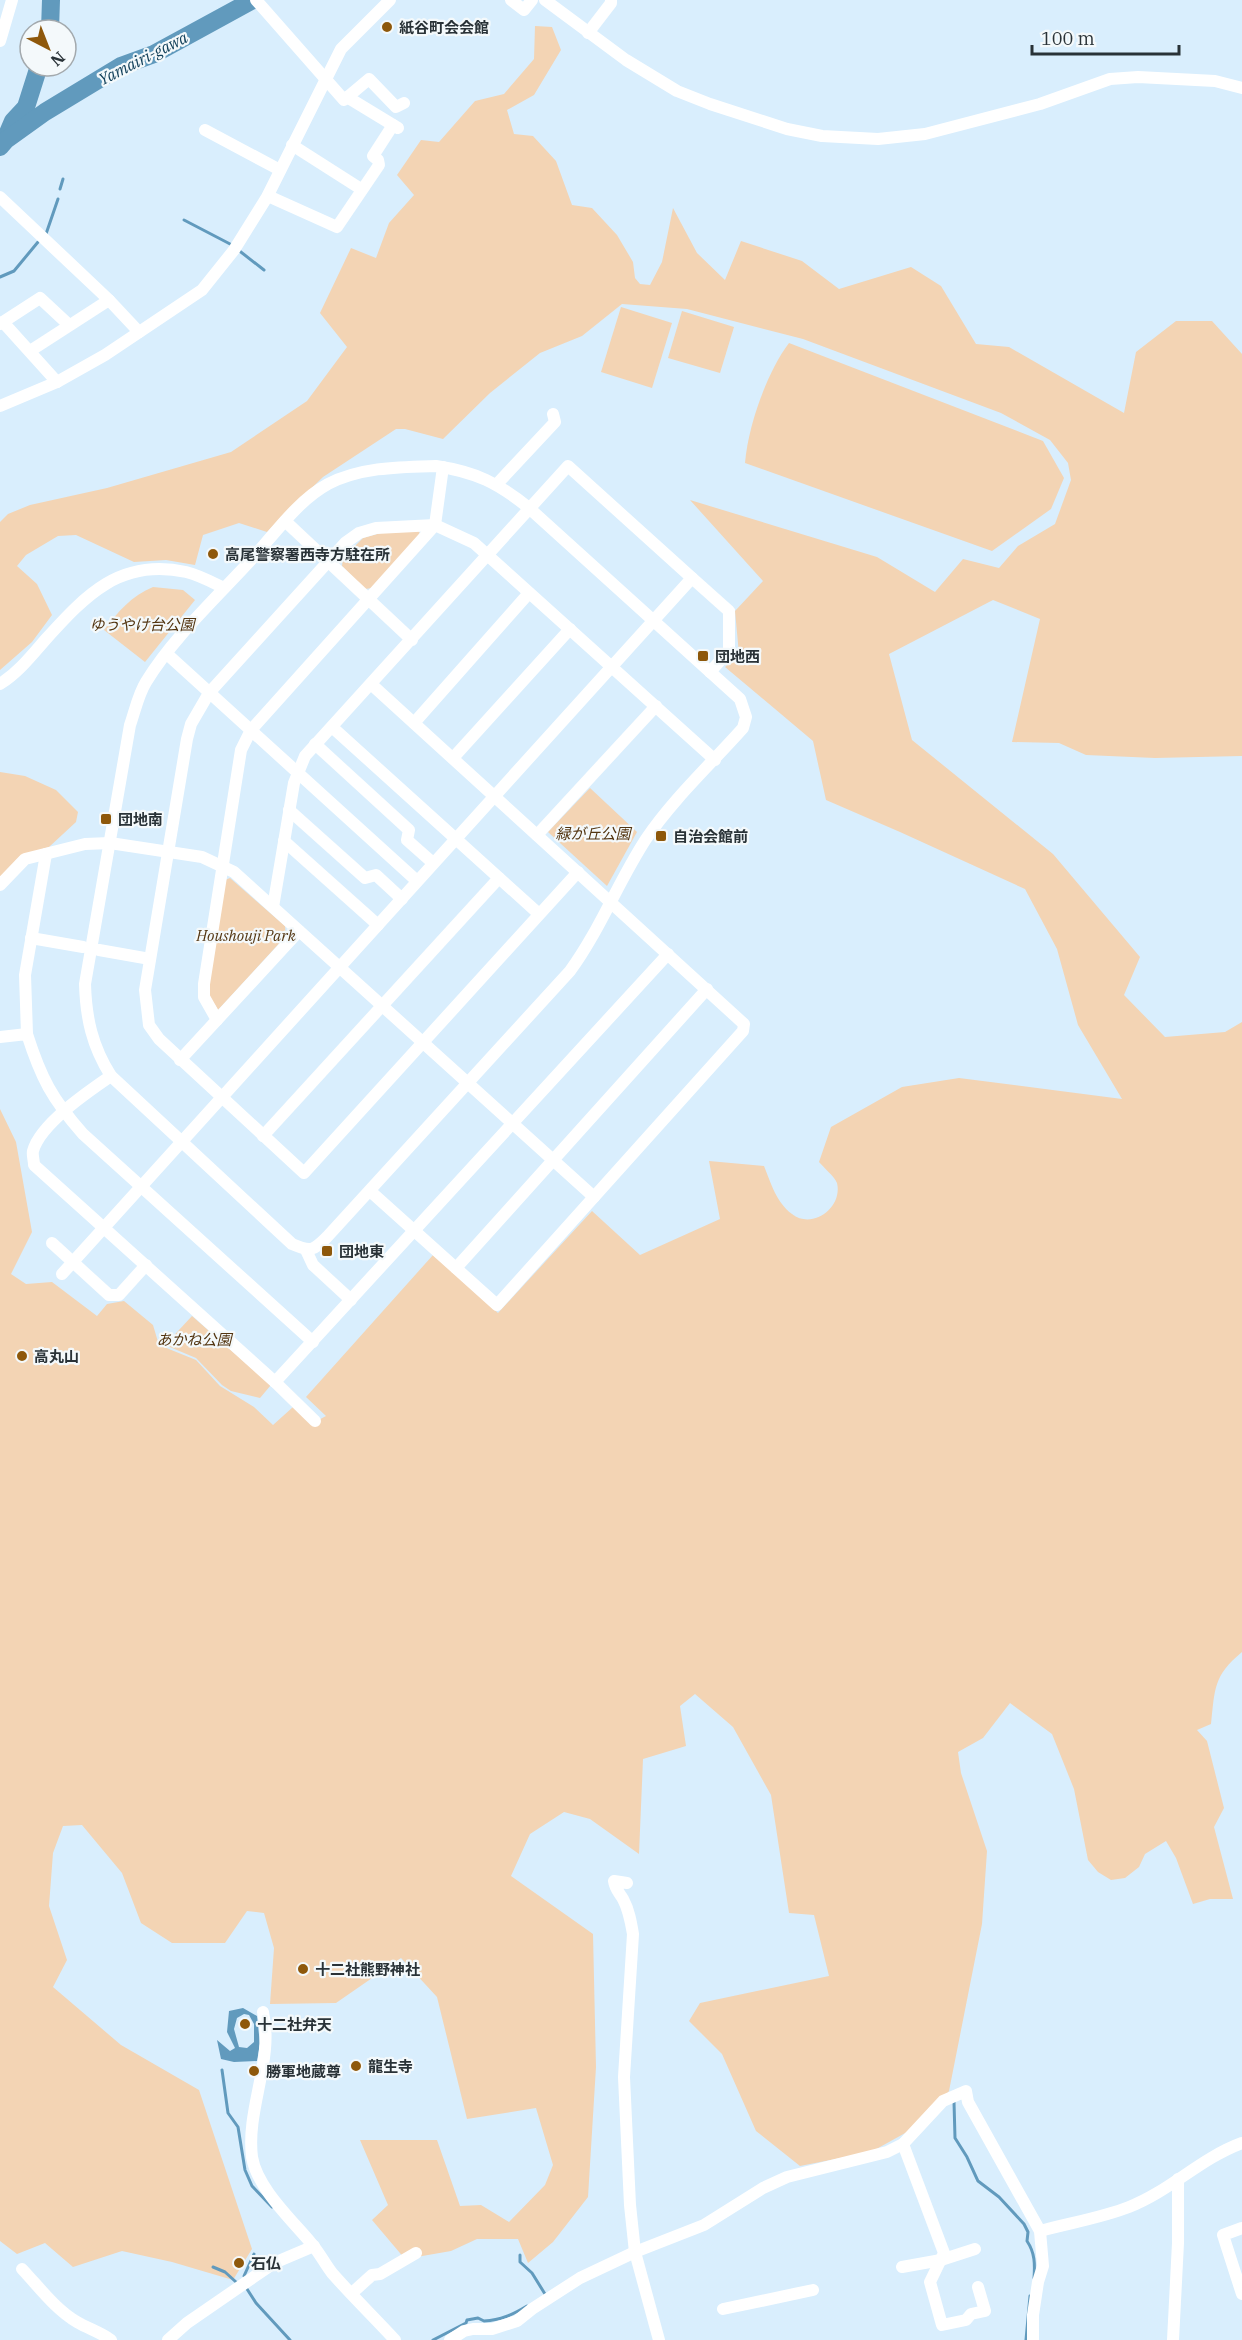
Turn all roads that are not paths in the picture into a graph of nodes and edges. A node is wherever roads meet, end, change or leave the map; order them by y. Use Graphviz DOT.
graph roads {
  1 [pos="12,0"];
  2 [pos="390,0"];
  3 [pos="510,0"];
  4 [pos="532,0"];
  5 [pos="544,0"];
  6 [pos="611,0"];
  7 [pos="259,4"];
  8 [pos="588,33"];
  9 [pos="0,42"];
  10 [pos="325,79"];
  11 [pos="1242,88"];
  12 [pos="347,97"];
  13 [pos="404,103"];
  14 [pos="205,130"];
  15 [pos="292,145"];
  16 [pos="280,170"];
  17 [pos="361,189"];
  18 [pos="268,196"];
  19 [pos="0,197"];
  20 [pos="109,300"];
  21 [pos="2,323"];
  22 [pos="69,326"];
  23 [pos="139,332"];
  24 [pos="30,351"];
  25 [pos="57,382"];
  26 [pos="2,401"];
  27 [pos="553,414"];
  28 [pos="442,467"];
  29 [pos="497,484"];
  30 [pos="529,508"];
  31 [pos="285,521"];
  32 [pos="435,525"];
  33 [pos="488,554"];
  34 [pos="328,562"];
  35 [pos="692,578"];
  36 [pos="224,588"];
  37 [pos="529,592"];
  38 [pos="369,600"];
  39 [pos="654,622"];
  40 [pos="570,629"];
  41 [pos="412,640"];
  42 [pos="167,654"];
  43 [pos="612,667"];
  44 [pos="710,672"];
  45 [pos="0,684"];
  46 [pos="371,684"];
  47 [pos="209,693"];
  48 [pos="656,706"];
  49 [pos="414,723"];
  50 [pos="332,727"];
  51 [pos="251,730"];
  52 [pos="315,744"];
  53 [pos="453,758"];
  54 [pos="715,760"];
  55 [pos="297,772"];
  56 [pos="495,796"];
  57 [pos="289,810"];
  58 [pos="537,835"];
  59 [pos="456,839"];
  60 [pos="284,841"];
  61 [pos="110,843"];
  62 [pos="168,852"];
  63 [pos="46,854"];
  64 [pos="433,863"];
  65 [pos="221,865"];
  66 [pos="578,872"];
  67 [pos="498,878"];
  68 [pos="417,881"];
  69 [pos="0,885"];
  70 [pos="402,899"];
  71 [pos="610,902"];
  72 [pos="273,908"];
  73 [pos="539,914"];
  74 [pos="378,926"];
  75 [pos="299,931"];
  76 [pos="31,938"];
  77 [pos="83,947"];
  78 [pos="99,950"];
  79 [pos="668,954"];
  80 [pos="150,959"];
  81 [pos="340,968"];
  82 [pos="707,989"];
  83 [pos="381,1005"];
  84 [pos="217,1020"];
  85 [pos="27,1034"];
  86 [pos="0,1037"];
  87 [pos="423,1042"];
  88 [pos="180,1060"];
  89 [pos="111,1076"];
  90 [pos="467,1083"];
  91 [pos="221,1098"];
  92 [pos="63,1111"];
  93 [pos="512,1123"];
  94 [pos="263,1136"];
  95 [pos="182,1142"];
  96 [pos="553,1160"];
  97 [pos="141,1186"];
  98 [pos="370,1191"];
  99 [pos="594,1197"];
  100 [pos="104,1227"];
  101 [pos="414,1231"];
  102 [pos="52,1243"];
  103 [pos="306,1250"];
  104 [pos="73,1263"];
  105 [pos="146,1265"];
  106 [pos="456,1268"];
  107 [pos="62,1274"];
  108 [pos="351,1300"];
  109 [pos="313,1342"];
  110 [pos="275,1382"];
  111 [pos="315,1421"];
  112 [pos="627,1883"];
  113 [pos="263,2012"];
  114 [pos="1242,2143"];
  115 [pos="903,2144"];
  116 [pos="1178,2179"];
  117 [pos="1242,2229"];
  118 [pos="1040,2231"];
  119 [pos="314,2246"];
  120 [pos="975,2249"];
  121 [pos="635,2252"];
  122 [pos="416,2253"];
  123 [pos="941,2260"];
  124 [pos="902,2267"];
  125 [pos="22,2269"];
  126 [pos="978,2287"];
  127 [pos="813,2290"];
  128 [pos="352,2293"];
  129 [pos="1242,2294"];
  130 [pos="723,2309"];
  131 [pos="492,2329"];
  132 [pos="111,2340"];
  133 [pos="168,2340"];
  134 [pos="395,2340"];
  135 [pos="450,2340"];
  136 [pos="499,2340"];
  137 [pos="659,2340"];
  138 [pos="1033,2340"];
  139 [pos="1173,2340"];
  1 -- 9 [label="street"];
  2 -- 10 [label="street"];
  3 -- 4 [label="street"];
  5 -- 8 [label="street"];
  6 -- 8 [label="street"];
  7 -- 10 [label="street"];
  8 -- 11 [label="street"];
  10 -- 12 [label="street"];
  10 -- 15 [label="street"];
  12 -- 13 [label="street"];
  12 -- 17 [label="street"];
  14 -- 16 [label="street"];
  15 -- 16 [label="street"];
  15 -- 17 [label="street"];
  16 -- 18 [label="street"];
  17 -- 18 [label="street"];
  18 -- 23 [label="street"];
  19 -- 20 [label="street"];
  20 -- 22 [label="street"];
  20 -- 23 [label="street"];
  21 -- 22 [label="street"];
  21 -- 24 [label="street"];
  22 -- 24 [label="street"];
  23 -- 25 [label="street"];
  24 -- 25 [label="street"];
  25 -- 26 [label="street"];
  27 -- 29 [label="street"];
  28 -- 29 [label="street"];
  28 -- 31 [label="street"];
  28 -- 32 [label="street"];
  29 -- 30 [label="street"];
  30 -- 33 [label="street"];
  30 -- 35 [label="street"];
  30 -- 39 [label="street"];
  31 -- 34 [label="street"];
  31 -- 36 [label="street"];
  32 -- 33 [label="street"];
  32 -- 34 [label="street"];
  32 -- 38 [label="street"];
  33 -- 37 [label="street"];
  33 -- 41 [label="street"];
  34 -- 38 [label="street"];
  34 -- 47 [label="street"];
  35 -- 39 [label="street"];
  35 -- 44 [label="street"];
  36 -- 42 [label="street"];
  36 -- 45 [label="street"];
  37 -- 40 [label="street"];
  37 -- 49 [label="street"];
  38 -- 41 [label="street"];
  38 -- 51 [label="street"];
  39 -- 43 [label="street"];
  39 -- 44 [label="street"];
  40 -- 43 [label="street"];
  40 -- 53 [label="street"];
  41 -- 46 [label="street"];
  42 -- 47 [label="street"];
  42 -- 61 [label="street"];
  43 -- 48 [label="street"];
  43 -- 56 [label="street"];
  44 -- 54 [label="street"];
  46 -- 49 [label="street"];
  46 -- 50 [label="street"];
  47 -- 51 [label="street"];
  47 -- 62 [label="street"];
  48 -- 54 [label="street"];
  48 -- 58 [label="street"];
  49 -- 53 [label="street"];
  50 -- 52 [label="street"];
  50 -- 59 [label="street"];
  51 -- 55 [label="street"];
  51 -- 65 [label="street"];
  52 -- 55 [label="street"];
  52 -- 64 [label="street"];
  53 -- 56 [label="street"];
  54 -- 71 [label="street"];
  55 -- 57 [label="street"];
  55 -- 68 [label="street"];
  56 -- 58 [label="street"];
  56 -- 59 [label="street"];
  57 -- 60 [label="street"];
  57 -- 70 [label="street"];
  58 -- 66 [label="street"];
  59 -- 64 [label="street"];
  59 -- 67 [label="street"];
  60 -- 72 [label="street"];
  60 -- 74 [label="street"];
  61 -- 62 [label="street"];
  61 -- 63 [label="street"];
  61 -- 89 [label="street"];
  62 -- 65 [label="street"];
  62 -- 80 [label="street"];
  63 -- 69 [label="street"];
  63 -- 76 [label="street"];
  64 -- 68 [label="street"];
  65 -- 72 [label="street"];
  65 -- 84 [label="street"];
  66 -- 71 [label="street"];
  66 -- 73 [label="street"];
  67 -- 73 [label="street"];
  67 -- 83 [label="street"];
  68 -- 70 [label="street"];
  70 -- 74 [label="street"];
  71 -- 79 [label="street"];
  71 -- 90 [label="street"];
  72 -- 75 [label="street"];
  73 -- 87 [label="street"];
  74 -- 81 [label="street"];
  75 -- 81 [label="street"];
  75 -- 84 [label="street"];
  76 -- 77 [label="street"];
  76 -- 85 [label="street"];
  78 -- 80 [label="street"];
  79 -- 82 [label="street"];
  79 -- 93 [label="street"];
  80 -- 88 [label="street"];
  81 -- 83 [label="street"];
  81 -- 91 [label="street"];
  82 -- 96 [label="street"];
  82 -- 99 [label="street"];
  83 -- 87 [label="street"];
  83 -- 94 [label="street"];
  84 -- 88 [label="street"];
  85 -- 86 [label="street"];
  85 -- 92 [label="street"];
  87 -- 90 [label="street"];
  87 -- 94 [label="street"];
  88 -- 91 [label="street"];
  89 -- 92 [label="street"];
  89 -- 95 [label="street"];
  90 -- 93 [label="street"];
  90 -- 98 [label="street"];
  91 -- 94 [label="street"];
  91 -- 95 [label="street"];
  92 -- 97 [label="street"];
  92 -- 100 [label="street"];
  93 -- 96 [label="street"];
  93 -- 101 [label="street"];
  95 -- 97 [label="street"];
  95 -- 103 [label="street"];
  96 -- 99 [label="street"];
  96 -- 106 [label="street"];
  97 -- 100 [label="street"];
  97 -- 109 [label="street"];
  98 -- 101 [label="street"];
  98 -- 103 [label="street"];
  99 -- 106 [label="street"];
  100 -- 104 [label="street"];
  100 -- 105 [label="street"];
  101 -- 106 [label="street"];
  101 -- 108 [label="street"];
  102 -- 104 [label="street"];
  103 -- 108 [label="street"];
  104 -- 105 [label="street"];
  104 -- 107 [label="street"];
  105 -- 110 [label="street"];
  108 -- 109 [label="street"];
  109 -- 110 [label="street"];
  110 -- 111 [label="street"];
  112 -- 121 [label="street"];
  113 -- 119 [label="street"];
  114 -- 116 [label="street"];
  115 -- 118 [label="street"];
  115 -- 121 [label="street"];
  115 -- 123 [label="street"];
  116 -- 118 [label="street"];
  116 -- 139 [label="street"];
  117 -- 129 [label="street"];
  118 -- 138 [label="street"];
  119 -- 128 [label="street"];
  119 -- 133 [label="street"];
  120 -- 123 [label="street"];
  121 -- 131 [label="street"];
  121 -- 137 [label="street"];
  122 -- 128 [label="street"];
  123 -- 124 [label="street"];
  123 -- 126 [label="street"];
  125 -- 132 [label="street"];
  127 -- 130 [label="street"];
  128 -- 134 [label="street"];
  131 -- 135 [label="street"];
  131 -- 136 [label="street"];
}
